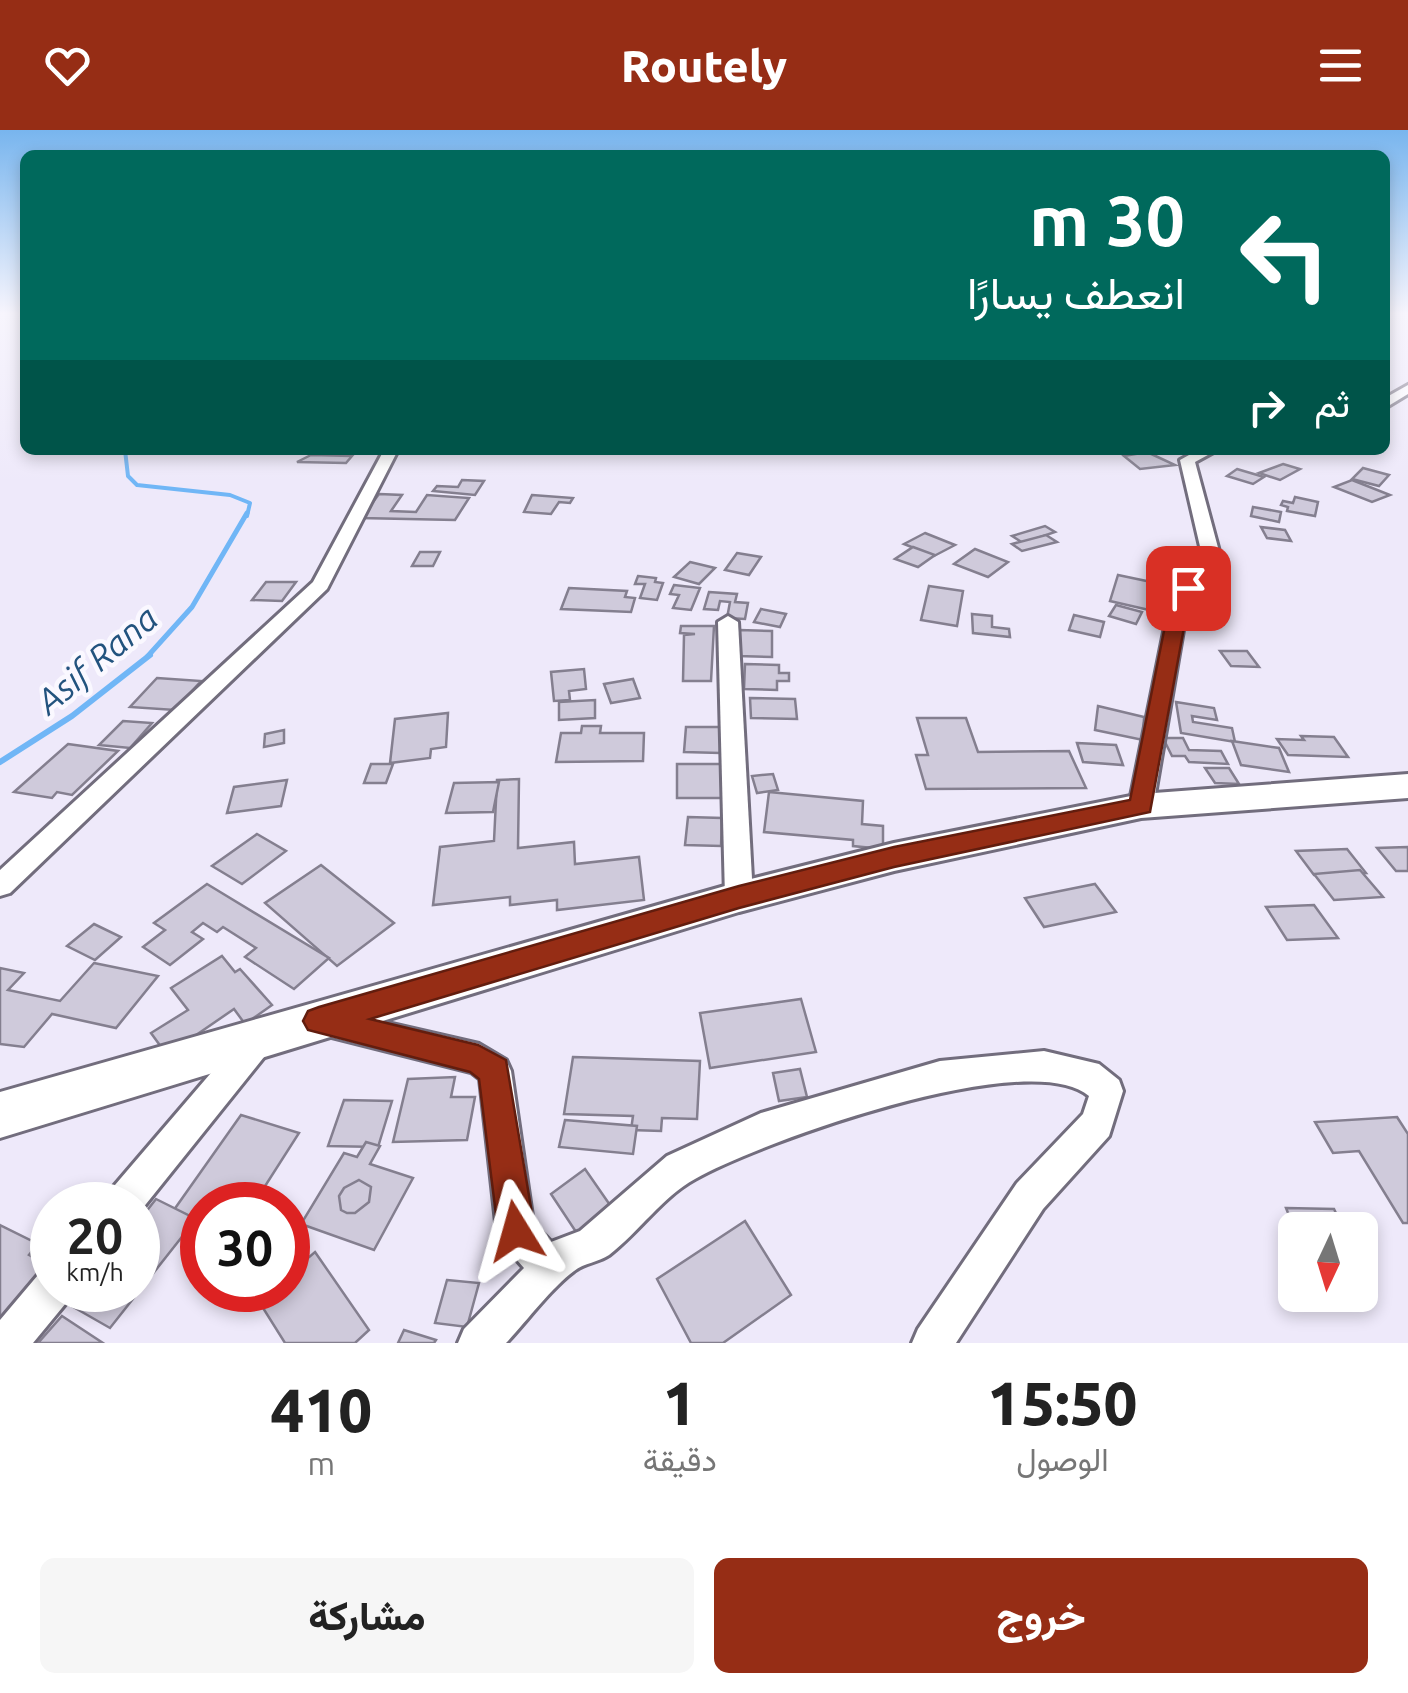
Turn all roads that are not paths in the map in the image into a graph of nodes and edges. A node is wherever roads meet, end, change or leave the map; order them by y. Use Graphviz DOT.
graph roads {
  1 [pos="388,455"];
  2 [pos="1198,455"];
  3 [pos="728,622"];
  4 [pos="1408,786"];
  5 [pos="1141,806"];
  6 [pos="0,886"];
  7 [pos="739,897"];
  8 [pos="319,1021"];
  9 [pos="260,1038"];
  10 [pos="0,1115"];
  11 [pos="141,1182"];
  12 [pos="562,1257"];
  13 [pos="33,1312"];
  14 [pos="8,1343"];
  15 [pos="478,1343"];
  16 [pos="932,1343"];
  1 -- 6 [label="street"];
  2 -- 5 [label="street"];
  3 -- 7 [label="street"];
  4 -- 5 [label="main road"];
  5 -- 7 [label="main road"];
  7 -- 8 [label="main road"];
  8 -- 9 [label="main road"];
  8 -- 12 [label="street"];
  9 -- 10 [label="main road"];
  9 -- 11 [label="street"];
  12 -- 15 [label="street"];
  12 -- 16 [label="street"];
  13 -- 14 [label="street"];
}
